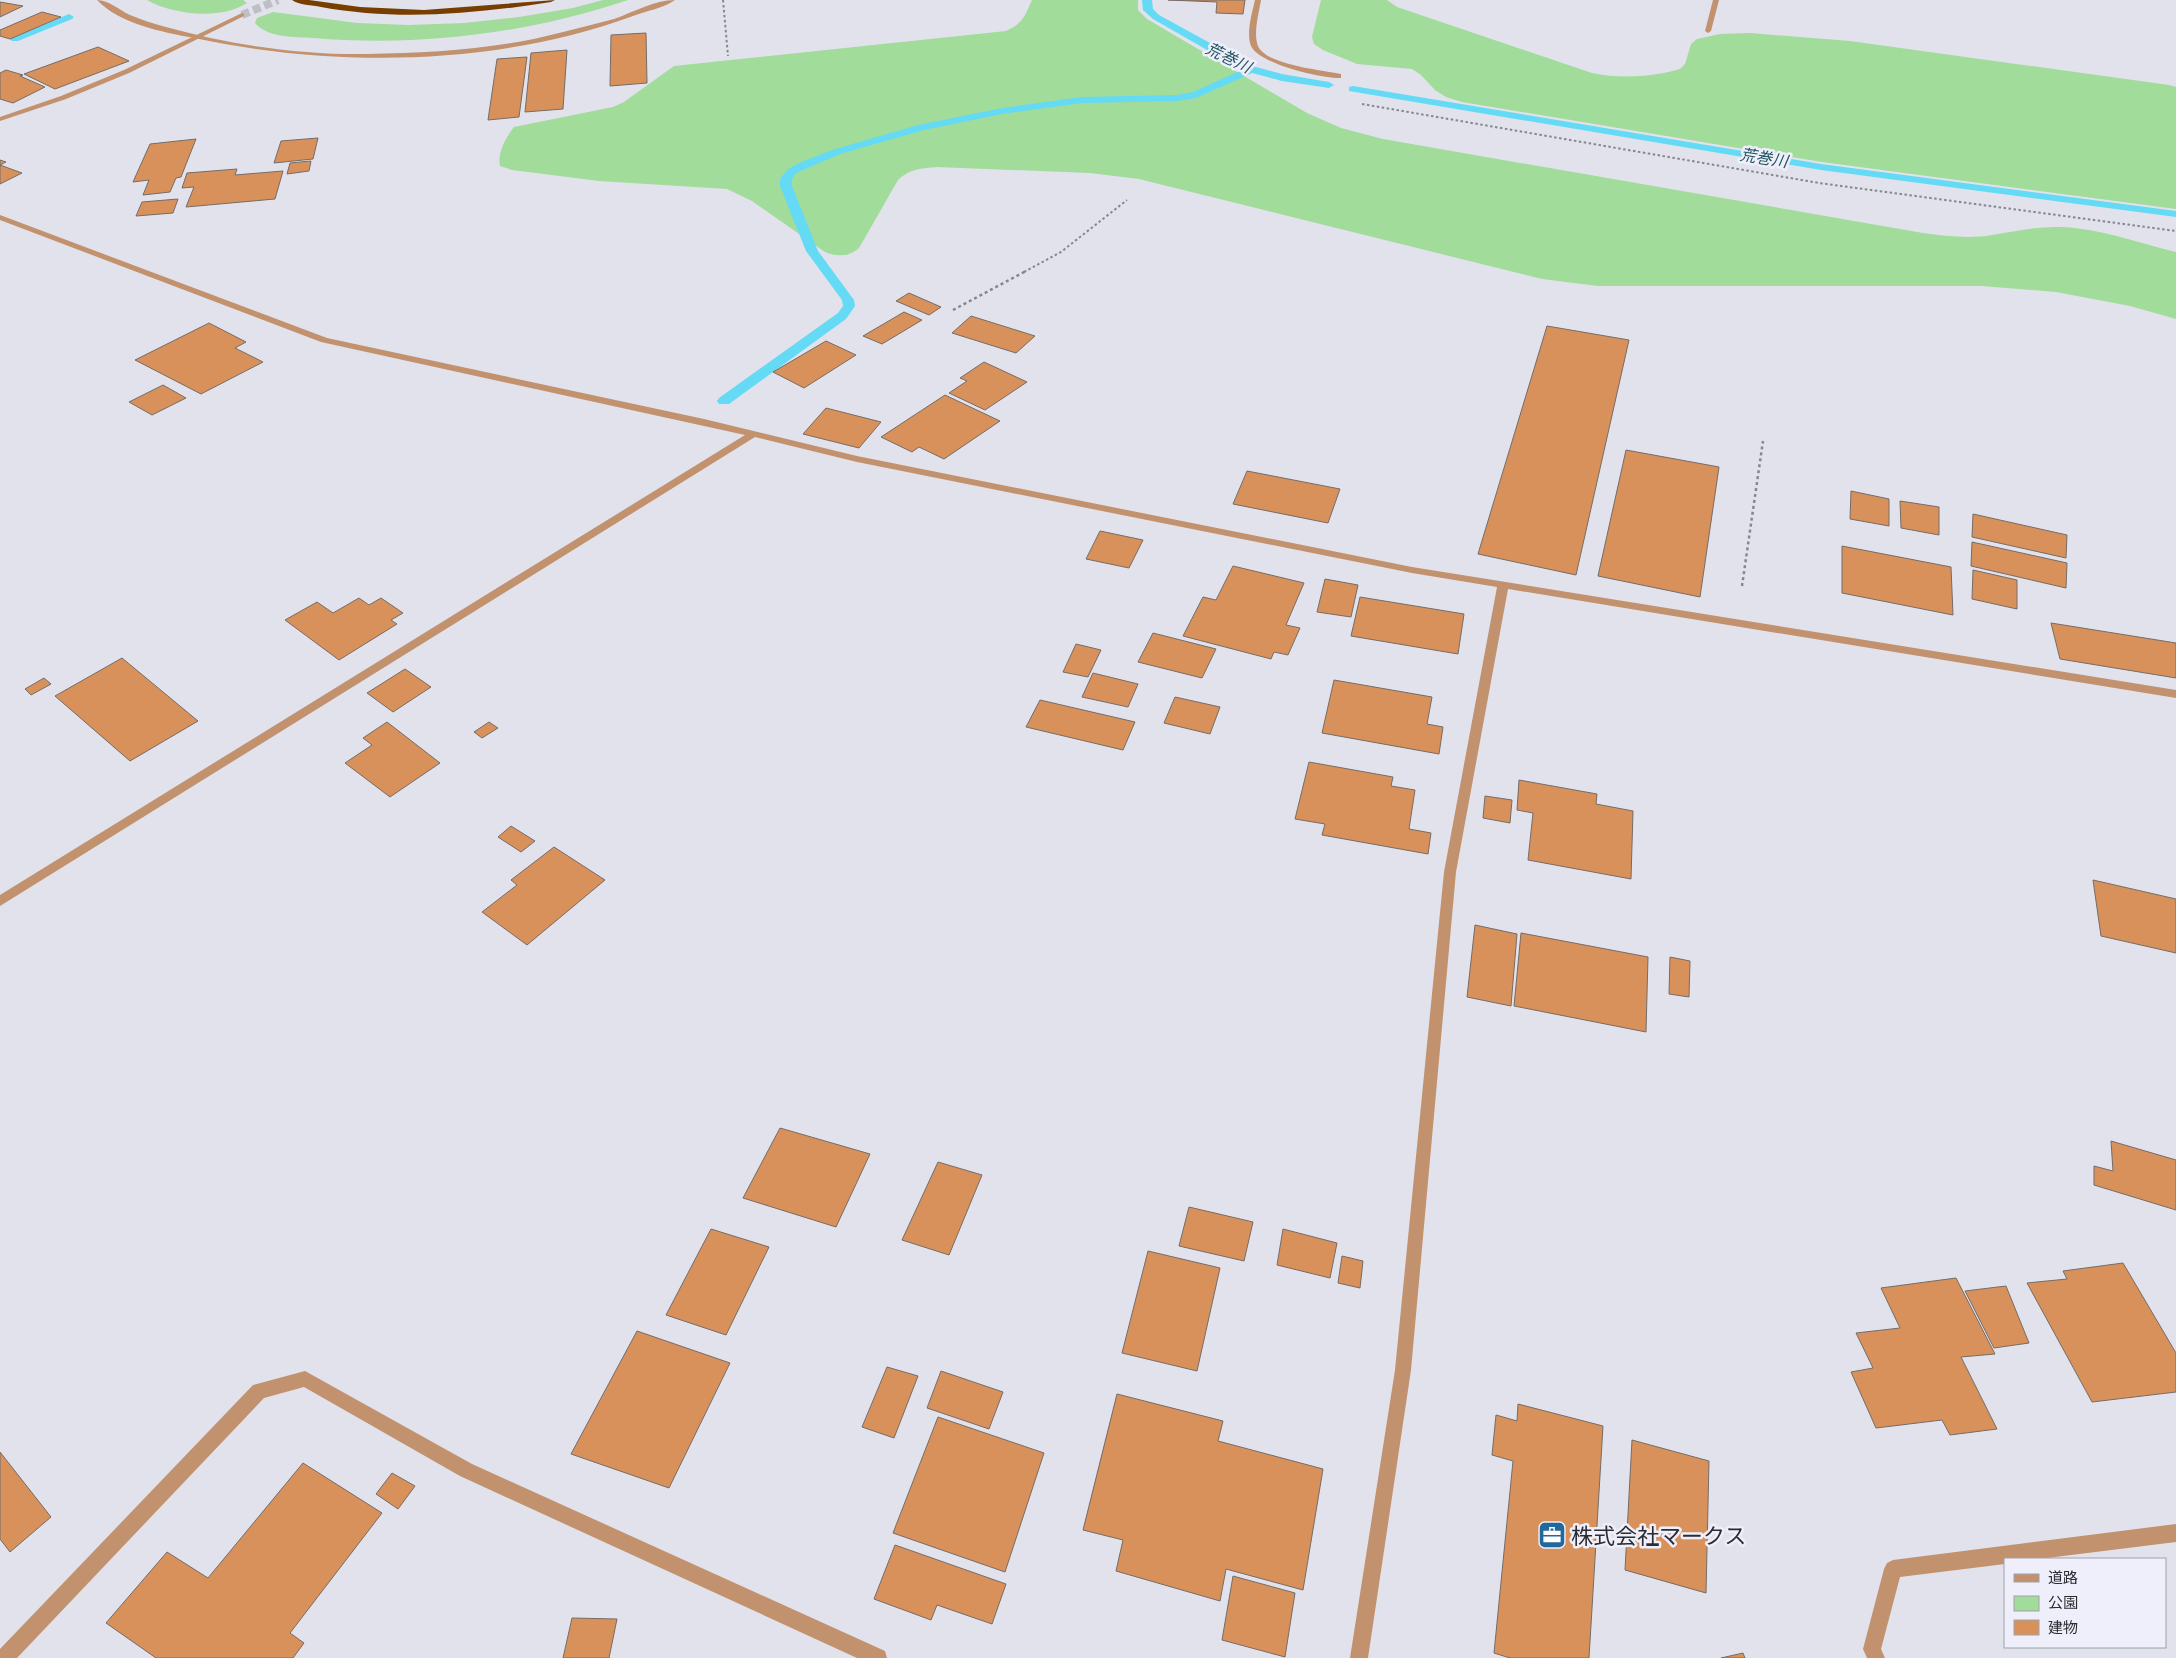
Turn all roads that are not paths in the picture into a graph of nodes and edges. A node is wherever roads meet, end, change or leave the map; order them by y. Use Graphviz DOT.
graph roads {
  1 [pos="100,0"];
  2 [pos="296,0"];
  3 [pos="552,0"];
  4 [pos="672,0"];
  5 [pos="1258,0"];
  6 [pos="1716,0"];
  7 [pos="242,15"];
  8 [pos="1708,31"];
  9 [pos="197,37"];
  10 [pos="1338,76"];
  11 [pos="0,119"];
  12 [pos="0,217"];
  13 [pos="753,434"];
  14 [pos="1503,586"];
  15 [pos="2176,694"];
  16 [pos="0,901"];
  17 [pos="2176,1533"];
  18 [pos="4,1658"];
  19 [pos="878,1658"];
  20 [pos="1359,1658"];
  21 [pos="1876,1658"];
  1 -- 9 [label="street"];
  2 -- 3 [label="highway"];
  4 -- 9 [label="street"];
  5 -- 10 [label="street"];
  6 -- 8 [label="street"];
  7 -- 9 [label="street"];
  9 -- 11 [label="street"];
  12 -- 13 [label="street"];
  13 -- 14 [label="street"];
  13 -- 16 [label="street"];
  14 -- 15 [label="street"];
  14 -- 20 [label="street"];
  17 -- 21 [label="street"];
  18 -- 19 [label="street"];
}
